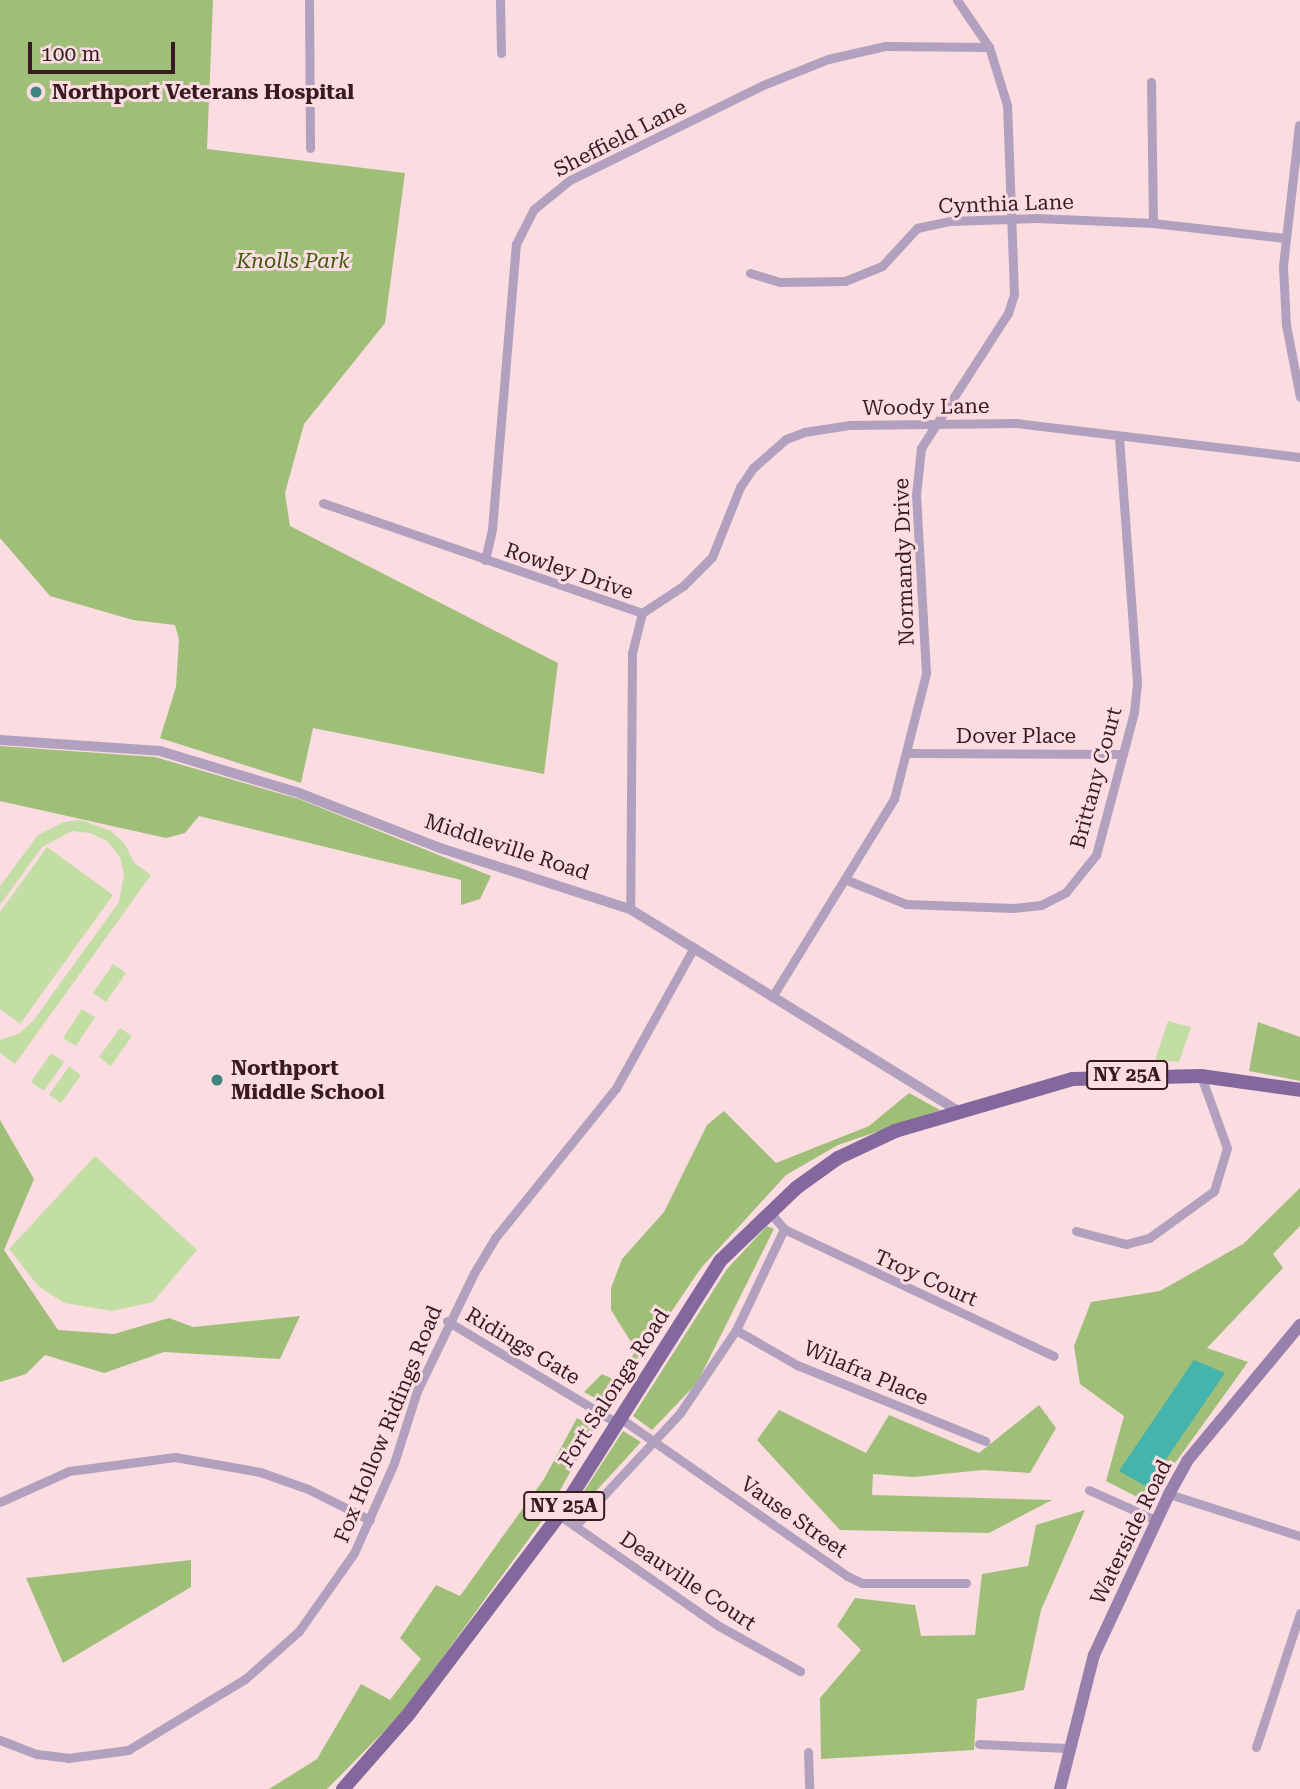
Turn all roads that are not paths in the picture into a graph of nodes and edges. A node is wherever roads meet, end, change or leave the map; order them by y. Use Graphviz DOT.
graph roads {
  1 [pos="309,0"];
  2 [pos="500,0"];
  3 [pos="957,0"];
  4 [pos="989,47"];
  5 [pos="501,53"];
  6 [pos="1151,82"];
  7 [pos="1299,125"];
  8 [pos="310,148"];
  9 [pos="1011,218"];
  10 [pos="1153,223"];
  11 [pos="1285,238"];
  12 [pos="750,273"];
  13 [pos="1300,397"];
  14 [pos="933,424"];
  15 [pos="1119,436"];
  16 [pos="1300,457"];
  17 [pos="323,503"];
  18 [pos="485,560"];
  19 [pos="642,613"];
  20 [pos="0,740"];
  21 [pos="909,753"];
  22 [pos="1123,754"];
  23 [pos="847,880"];
  24 [pos="630,909"];
  25 [pos="694,947"];
  26 [pos="772,997"];
  27 [pos="1201,1076"];
  28 [pos="1300,1090"];
  29 [pos="957,1110"];
  30 [pos="768,1211"];
  31 [pos="784,1229"];
  32 [pos="1076,1231"];
  33 [pos="447,1321"];
  34 [pos="1300,1325"];
  35 [pos="736,1330"];
  36 [pos="1054,1356"];
  37 [pos="619,1421"];
  38 [pos="654,1440"];
  39 [pos="985,1441"];
  40 [pos="1089,1490"];
  41 [pos="1169,1494"];
  42 [pos="0,1502"];
  43 [pos="559,1515"];
  44 [pos="370,1520"];
  45 [pos="1156,1520"];
  46 [pos="575,1526"];
  47 [pos="1300,1536"];
  48 [pos="966,1583"];
  49 [pos="1300,1613"];
  50 [pos="800,1671"];
  51 [pos="0,1740"];
  52 [pos="979,1744"];
  53 [pos="1256,1747"];
  54 [pos="1068,1748"];
  55 [pos="808,1752"];
  56 [pos="343,1789"];
  57 [pos="810,1789"];
  58 [pos="1060,1789"];
  1 -- 8 [label="street"];
  2 -- 5 [label="street"];
  3 -- 4 [label="street, Normandy Drive"];
  4 -- 9 [label="street, Normandy Drive"];
  4 -- 18 [label="street, Sheffield Lane"];
  6 -- 10 [label="street"];
  7 -- 11 [label="street"];
  9 -- 10 [label="street, Cynthia Lane"];
  9 -- 12 [label="street, Cynthia Lane"];
  9 -- 14 [label="street, Normandy Drive"];
  10 -- 11 [label="street, Cynthia Lane"];
  11 -- 13 [label="street"];
  14 -- 15 [label="street, Woody Lane"];
  14 -- 19 [label="street, Woody Lane"];
  14 -- 21 [label="street, Normandy Drive"];
  15 -- 16 [label="street, Woody Lane"];
  15 -- 22 [label="street, Brittany Court"];
  17 -- 18 [label="street, Rowley Drive"];
  18 -- 19 [label="street, Rowley Drive"];
  19 -- 24 [label="street, Rowley Drive"];
  20 -- 24 [label="street, Middleville Road"];
  21 -- 22 [label="street, Dover Place"];
  21 -- 23 [label="street, Normandy Drive"];
  22 -- 23 [label="street, Brittany Court"];
  23 -- 26 [label="street, Normandy Drive"];
  24 -- 25 [label="street, Middleville Road"];
  25 -- 26 [label="street, Middleville Road"];
  25 -- 33 [label="street, Fox Hollow Ridings Road"];
  26 -- 29 [label="street, Middleville Road"];
  27 -- 28 [label="main road, Fort Salonga Road / NY 25A"];
  27 -- 29 [label="main road, Fort Salonga Road / NY 25A"];
  27 -- 32 [label="street"];
  29 -- 30 [label="main road, Fort Salonga Road / NY 25A"];
  30 -- 31 [label="street"];
  30 -- 37 [label="main road, Fort Salonga Road / NY 25A"];
  31 -- 35 [label="street"];
  31 -- 36 [label="street, Troy Court"];
  33 -- 37 [label="street, Ridings Gate"];
  33 -- 44 [label="street, Fox Hollow Ridings Road"];
  34 -- 41 [label="main road, Waterside Road"];
  35 -- 38 [label="street"];
  35 -- 39 [label="street, Wilafra Place"];
  37 -- 38 [label="street, Vause Street"];
  37 -- 43 [label="main road, Fort Salonga Road / NY 25A"];
  38 -- 46 [label="street"];
  38 -- 48 [label="street, Vause Street"];
  40 -- 45 [label="street"];
  41 -- 45 [label="main road, Waterside Road"];
  41 -- 47 [label="street"];
  42 -- 44 [label="street"];
  43 -- 46 [label="street, Deauville Court"];
  43 -- 56 [label="main road, Fort Salonga Road / NY 25A"];
  44 -- 51 [label="street, Fox Hollow Ridings Road"];
  45 -- 54 [label="main road, Waterside Road"];
  46 -- 50 [label="street, Deauville Court"];
  49 -- 53 [label="street"];
  52 -- 54 [label="street"];
  54 -- 58 [label="main road, Waterside Road"];
  55 -- 57 [label="street"];
}
